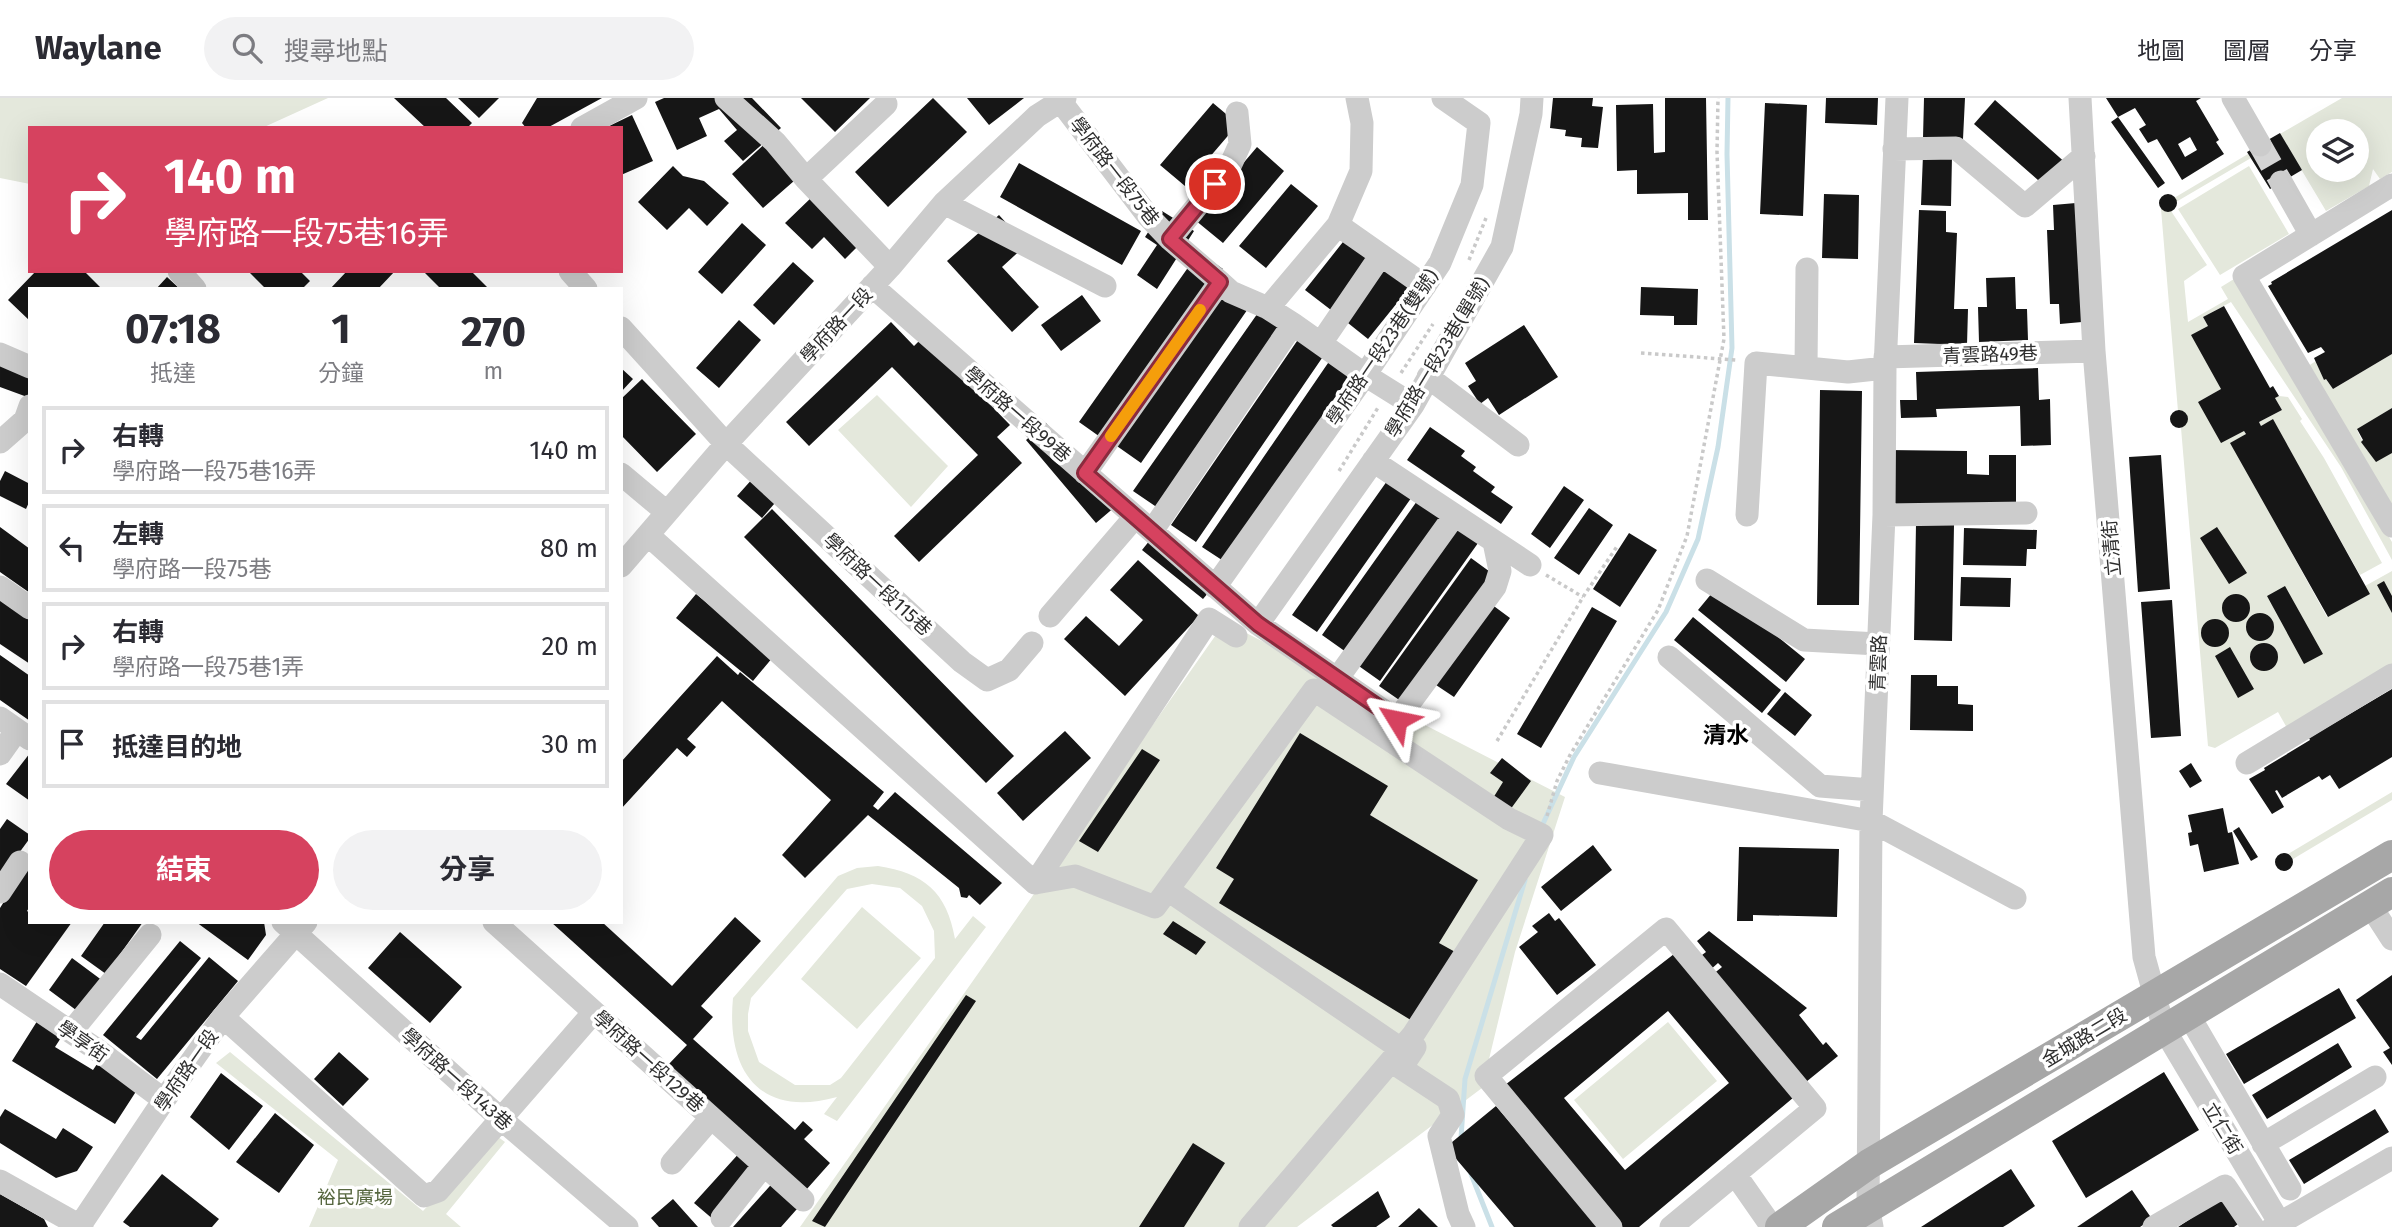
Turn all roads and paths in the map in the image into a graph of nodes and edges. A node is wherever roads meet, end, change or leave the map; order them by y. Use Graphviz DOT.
graph roads {
  1 [pos="636,98"];
  2 [pos="726,98"];
  3 [pos="1357,98"];
  4 [pos="1443,98"];
  5 [pos="1532,98"];
  6 [pos="1718,98"];
  7 [pos="1897,98"];
  8 [pos="2080,98"];
  9 [pos="2233,98"];
  10 [pos="1061,99"];
  11 [pos="886,104"];
  12 [pos="1237,113"];
  13 [pos="586,126"];
  14 [pos="2260,145"];
  15 [pos="1894,149"];
  16 [pos="2084,156"];
  17 [pos="806,179"];
  18 [pos="2281,183"];
  19 [pos="2392,186"];
  20 [pos="944,203"];
  21 [pos="1487,215"];
  22 [pos="1338,225"];
  23 [pos="2311,235"];
  24 [pos="1170,239"];
  25 [pos="1381,255"];
  26 [pos="890,267"];
  27 [pos="1467,267"];
  28 [pos="1807,269"];
  29 [pos="181,273"];
  30 [pos="572,273"];
  31 [pos="1220,282"];
  32 [pos="873,286"];
  33 [pos="1105,286"];
  34 [pos="1425,286"];
  35 [pos="193,287"];
  36 [pos="584,287"];
  37 [pos="1268,308"];
  38 [pos="1440,314"];
  39 [pos="1293,324"];
  40 [pos="623,330"];
  41 [pos="1321,344"];
  42 [pos="2094,351"];
  43 [pos="1641,353"];
  44 [pos="0,354"];
  45 [pos="1721,358"];
  46 [pos="1756,363"];
  47 [pos="1885,363"];
  48 [pos="28,366"];
  49 [pos="1806,368"];
  50 [pos="1366,375"];
  51 [pos="1428,377"];
  52 [pos="1395,382"];
  53 [pos="1380,405"];
  54 [pos="1413,405"];
  55 [pos="28,412"];
  56 [pos="0,442"];
  57 [pos="726,444"];
  58 [pos="1518,445"];
  59 [pos="1373,461"];
  60 [pos="1085,473"];
  61 [pos="1337,474"];
  62 [pos="623,476"];
  63 [pos="664,510"];
  64 [pos="2026,513"];
  65 [pos="1884,514"];
  66 [pos="1747,515"];
  67 [pos="1454,516"];
  68 [pos="1143,524"];
  69 [pos="2392,526"];
  70 [pos="648,535"];
  71 [pos="1494,542"];
  72 [pos="1618,545"];
  73 [pos="623,564"];
  74 [pos="1530,565"];
  75 [pos="1707,580"];
  76 [pos="0,587"];
  77 [pos="1214,587"];
  78 [pos="1583,597"];
  79 [pos="28,607"];
  80 [pos="1050,616"];
  81 [pos="1258,624"];
  82 [pos="1236,636"];
  83 [pos="1032,643"];
  84 [pos="1878,644"];
  85 [pos="1669,657"];
  86 [pos="2392,675"];
  87 [pos="1337,679"];
  88 [pos="16,729"];
  89 [pos="1497,741"];
  90 [pos="0,754"];
  91 [pos="2247,762"];
  92 [pos="1600,773"];
  93 [pos="1872,790"];
  94 [pos="1871,821"];
  95 [pos="1542,835"];
  96 [pos="2392,855"];
  97 [pos="20,862"];
  98 [pos="1035,883"];
  99 [pos="1168,890"];
  100 [pos="0,892"];
  101 [pos="2015,898"];
  102 [pos="2381,899"];
  103 [pos="496,924"];
  104 [pos="295,926"];
  105 [pos="150,935"];
  106 [pos="2392,939"];
  107 [pos="0,984"];
  108 [pos="2154,996"];
  109 [pos="594,1012"];
  110 [pos="223,1017"];
  111 [pos="2176,1021"];
  112 [pos="1433,1022"];
  113 [pos="71,1032"];
  114 [pos="1401,1049"];
  115 [pos="2375,1077"];
  116 [pos="164,1100"];
  117 [pos="500,1118"];
  118 [pos="711,1118"];
  119 [pos="2263,1144"];
  120 [pos="2392,1158"];
  121 [pos="672,1163"];
  122 [pos="1869,1164"];
  123 [pos="764,1165"];
  124 [pos="1735,1174"];
  125 [pos="0,1181"];
  126 [pos="2290,1189"];
  127 [pos="803,1200"];
  128 [pos="722,1217"];
  129 [pos="1870,1217"];
  130 [pos="622,1225"];
  131 [pos="80,1226"];
  132 [pos="2278,1226"];
  133 [pos="1250,1227"];
  134 [pos="1464,1227"];
  135 [pos="1611,1227"];
  136 [pos="1671,1227"];
  137 [pos="1772,1227"];
  138 [pos="1780,1227"];
  139 [pos="1837,1227"];
  140 [pos="2154,1227"];
  141 [pos="2253,1227"];
  1 -- 13 [label="street"];
  2 -- 17 [label="street"];
  3 -- 22 [label="street"];
  4 -- 34 [label="street, 學府路一段23巷(雙號)"];
  5 -- 51 [label="street, 學府路一段23巷(單號)"];
  6 -- 45 [label="path"];
  7 -- 15 [label="street, 青雲路"];
  8 -- 16 [label="street, 立清街"];
  9 -- 14 [label="street"];
  10 -- 20 [label="street, 學府路一段"];
  10 -- 24 [label="street, 學府路一段75巷"];
  11 -- 17 [label="street"];
  12 -- 24 [label="street"];
  15 -- 16 [label="street"];
  15 -- 47 [label="street, 青雲路"];
  16 -- 42 [label="street, 立清街"];
  17 -- 26 [label="street"];
  18 -- 23 [label="street"];
  19 -- 23 [label="street"];
  20 -- 26 [label="street, 學府路一段"];
  20 -- 33 [label="street"];
  21 -- 27 [label="path"];
  22 -- 25 [label="street"];
  22 -- 37 [label="street"];
  23 -- 69 [label="street"];
  24 -- 31 [label="street, 學府路一段75巷"];
  25 -- 34 [label="street"];
  25 -- 41 [label="street"];
  26 -- 32 [label="street, 學府路一段"];
  28 -- 49 [label="street"];
  29 -- 35 [label="street"];
  30 -- 36 [label="street"];
  31 -- 37 [label="street, 學府路一段75巷"];
  31 -- 60 [label="street"];
  32 -- 57 [label="street, 學府路一段"];
  32 -- 60 [label="street, 學府路一段99巷"];
  34 -- 50 [label="street, 學府路一段23巷(雙號)"];
  37 -- 39 [label="street, 學府路一段75巷"];
  38 -- 52 [label="path"];
  39 -- 41 [label="street, 學府路一段75巷"];
  39 -- 68 [label="street"];
  40 -- 57 [label="street"];
  41 -- 50 [label="street, 學府路一段75巷"];
  42 -- 47 [label="street, 青雲路49巷"];
  42 -- 108 [label="street, 立清街"];
  43 -- 45 [label="path"];
  44 -- 48 [label="street"];
  45 -- 46 [label="path"];
  45 -- 95 [label="path"];
  46 -- 49 [label="street, 青雲路49巷"];
  46 -- 66 [label="street"];
  47 -- 49 [label="street, 青雲路49巷"];
  47 -- 65 [label="street, 青雲路"];
  50 -- 54 [label="street, 學府路一段75巷"];
  50 -- 77 [label="street, 學府路一段23巷(雙號)"];
  51 -- 54 [label="street, 學府路一段23巷(單號)"];
  51 -- 58 [label="street"];
  53 -- 61 [label="path"];
  54 -- 59 [label="street, 學府路一段23巷(單號)"];
  55 -- 56 [label="street"];
  57 -- 70 [label="street, 學府路一段"];
  57 -- 83 [label="street, 學府路一段115巷"];
  59 -- 67 [label="street"];
  59 -- 81 [label="street, 學府路一段23巷(單號)"];
  60 -- 68 [label="street, 學府路一段99巷"];
  62 -- 63 [label="street"];
  64 -- 65 [label="street"];
  65 -- 84 [label="street, 青雲路"];
  67 -- 71 [label="street"];
  67 -- 87 [label="street"];
  68 -- 77 [label="street, 學府路一段99巷"];
  68 -- 80 [label="street"];
  70 -- 73 [label="street, 學府路一段"];
  70 -- 98 [label="street"];
  71 -- 74 [label="street"];
  71 -- 87 [label="street, 學府路一段99巷"];
  72 -- 78 [label="path"];
  74 -- 78 [label="path"];
  75 -- 84 [label="street"];
  76 -- 79 [label="street"];
  77 -- 81 [label="street, 學府路一段99巷"];
  78 -- 89 [label="path"];
  81 -- 87 [label="street, 學府路一段99巷"];
  82 -- 98 [label="street"];
  84 -- 93 [label="street, 青雲路"];
  85 -- 93 [label="street"];
  86 -- 91 [label="street"];
  88 -- 90 [label="street"];
  92 -- 94 [label="street"];
  93 -- 94 [label="street, 青雲路"];
  94 -- 101 [label="street"];
  94 -- 122 [label="street, 青雲路"];
  95 -- 99 [label="street"];
  95 -- 114 [label="street"];
  96 -- 108 [label="main road, 金城路二段"];
  97 -- 100 [label="street"];
  98 -- 99 [label="street"];
  99 -- 114 [label="street"];
  102 -- 106 [label="street"];
  102 -- 111 [label="main road, 金城路二段"];
  103 -- 109 [label="street, 學府路一段129巷"];
  104 -- 110 [label="street, 學府路一段"];
  104 -- 117 [label="street, 學府路一段143巷"];
  105 -- 113 [label="street"];
  107 -- 113 [label="street, 學享街"];
  108 -- 111 [label="street, 立清街"];
  108 -- 122 [label="main road, 金城路二段"];
  109 -- 117 [label="street"];
  109 -- 118 [label="street, 學府路一段129巷"];
  110 -- 116 [label="street, 學府路一段"];
  110 -- 117 [label="street"];
  111 -- 119 [label="street"];
  111 -- 129 [label="main road, 金城路二段"];
  111 -- 132 [label="street, 立仁街"];
  112 -- 134 [label="street"];
  113 -- 116 [label="street, 學享街"];
  114 -- 133 [label="street"];
  115 -- 119 [label="street"];
  116 -- 131 [label="street, 學府路一段"];
  117 -- 130 [label="street, 學府路一段143巷"];
  118 -- 121 [label="street"];
  118 -- 123 [label="street, 學府路一段129巷"];
  119 -- 126 [label="street"];
  120 -- 132 [label="street"];
  122 -- 129 [label="street, 青雲路"];
  122 -- 138 [label="main road, 金城路二段"];
  123 -- 127 [label="street, 學府路一段129巷"];
  123 -- 128 [label="street"];
  124 -- 135 [label="street"];
  124 -- 136 [label="street"];
  124 -- 137 [label="street"];
  125 -- 131 [label="street"];
  129 -- 139 [label="main road, 金城路二段"];
  140 -- 141 [label="street"];
}
